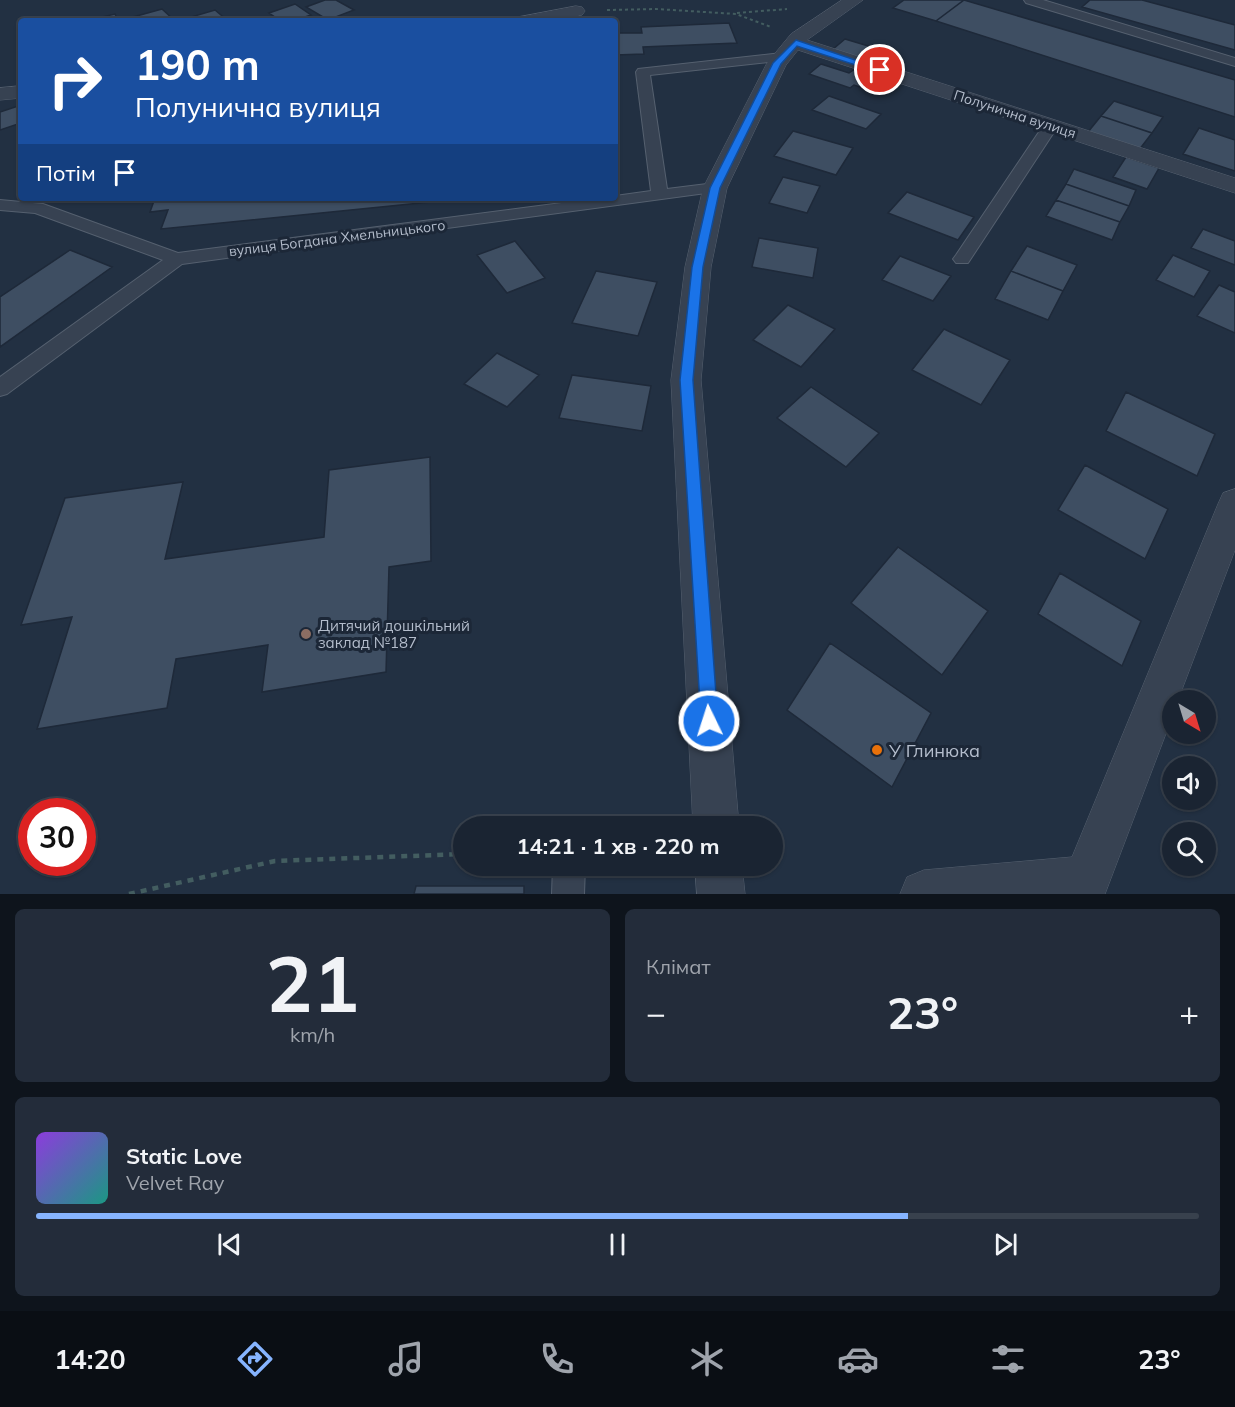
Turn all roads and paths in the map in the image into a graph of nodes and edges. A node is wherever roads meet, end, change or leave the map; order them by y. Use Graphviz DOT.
graph roads {
  1 [pos="854,0"];
  2 [pos="1030,0"];
  3 [pos="576,11"];
  4 [pos="541,18"];
  5 [pos="792,46"];
  6 [pos="1235,62"];
  7 [pos="18,92"];
  8 [pos="0,94"];
  9 [pos="1050,126"];
  10 [pos="1235,186"];
  11 [pos="715,188"];
  12 [pos="660,196"];
  13 [pos="0,205"];
  14 [pos="962,258"];
  15 [pos="177,259"];
  16 [pos="0,388"];
  17 [pos="1235,504"];
  18 [pos="715,816"];
  19 [pos="453,854"];
  20 [pos="569,876"];
  21 [pos="720,876"];
  22 [pos="129,894"];
  23 [pos="568,894"];
  24 [pos="721,894"];
  25 [pos="924,894"];
  1 -- 5 [label="street"];
  2 -- 6 [label="lane"];
  3 -- 4 [label="street"];
  3 -- 5 [label="path"];
  5 -- 9 [label="street, Полунична вулиця"];
  5 -- 11 [label="street"];
  5 -- 12 [label="lane"];
  7 -- 8 [label="street"];
  9 -- 10 [label="street, Полунична вулиця"];
  9 -- 14 [label="lane"];
  11 -- 12 [label="lane, вулиця Богдана Хмельницького"];
  11 -- 18 [label="street"];
  12 -- 15 [label="lane, вулиця Богдана Хмельницького"];
  13 -- 15 [label="lane"];
  15 -- 16 [label="lane, вулиця Богдана Хмельницького"];
  17 -- 25 [label="street"];
  19 -- 22 [label="path"];
  20 -- 23 [label="lane"];
  21 -- 24 [label="street"];
}
